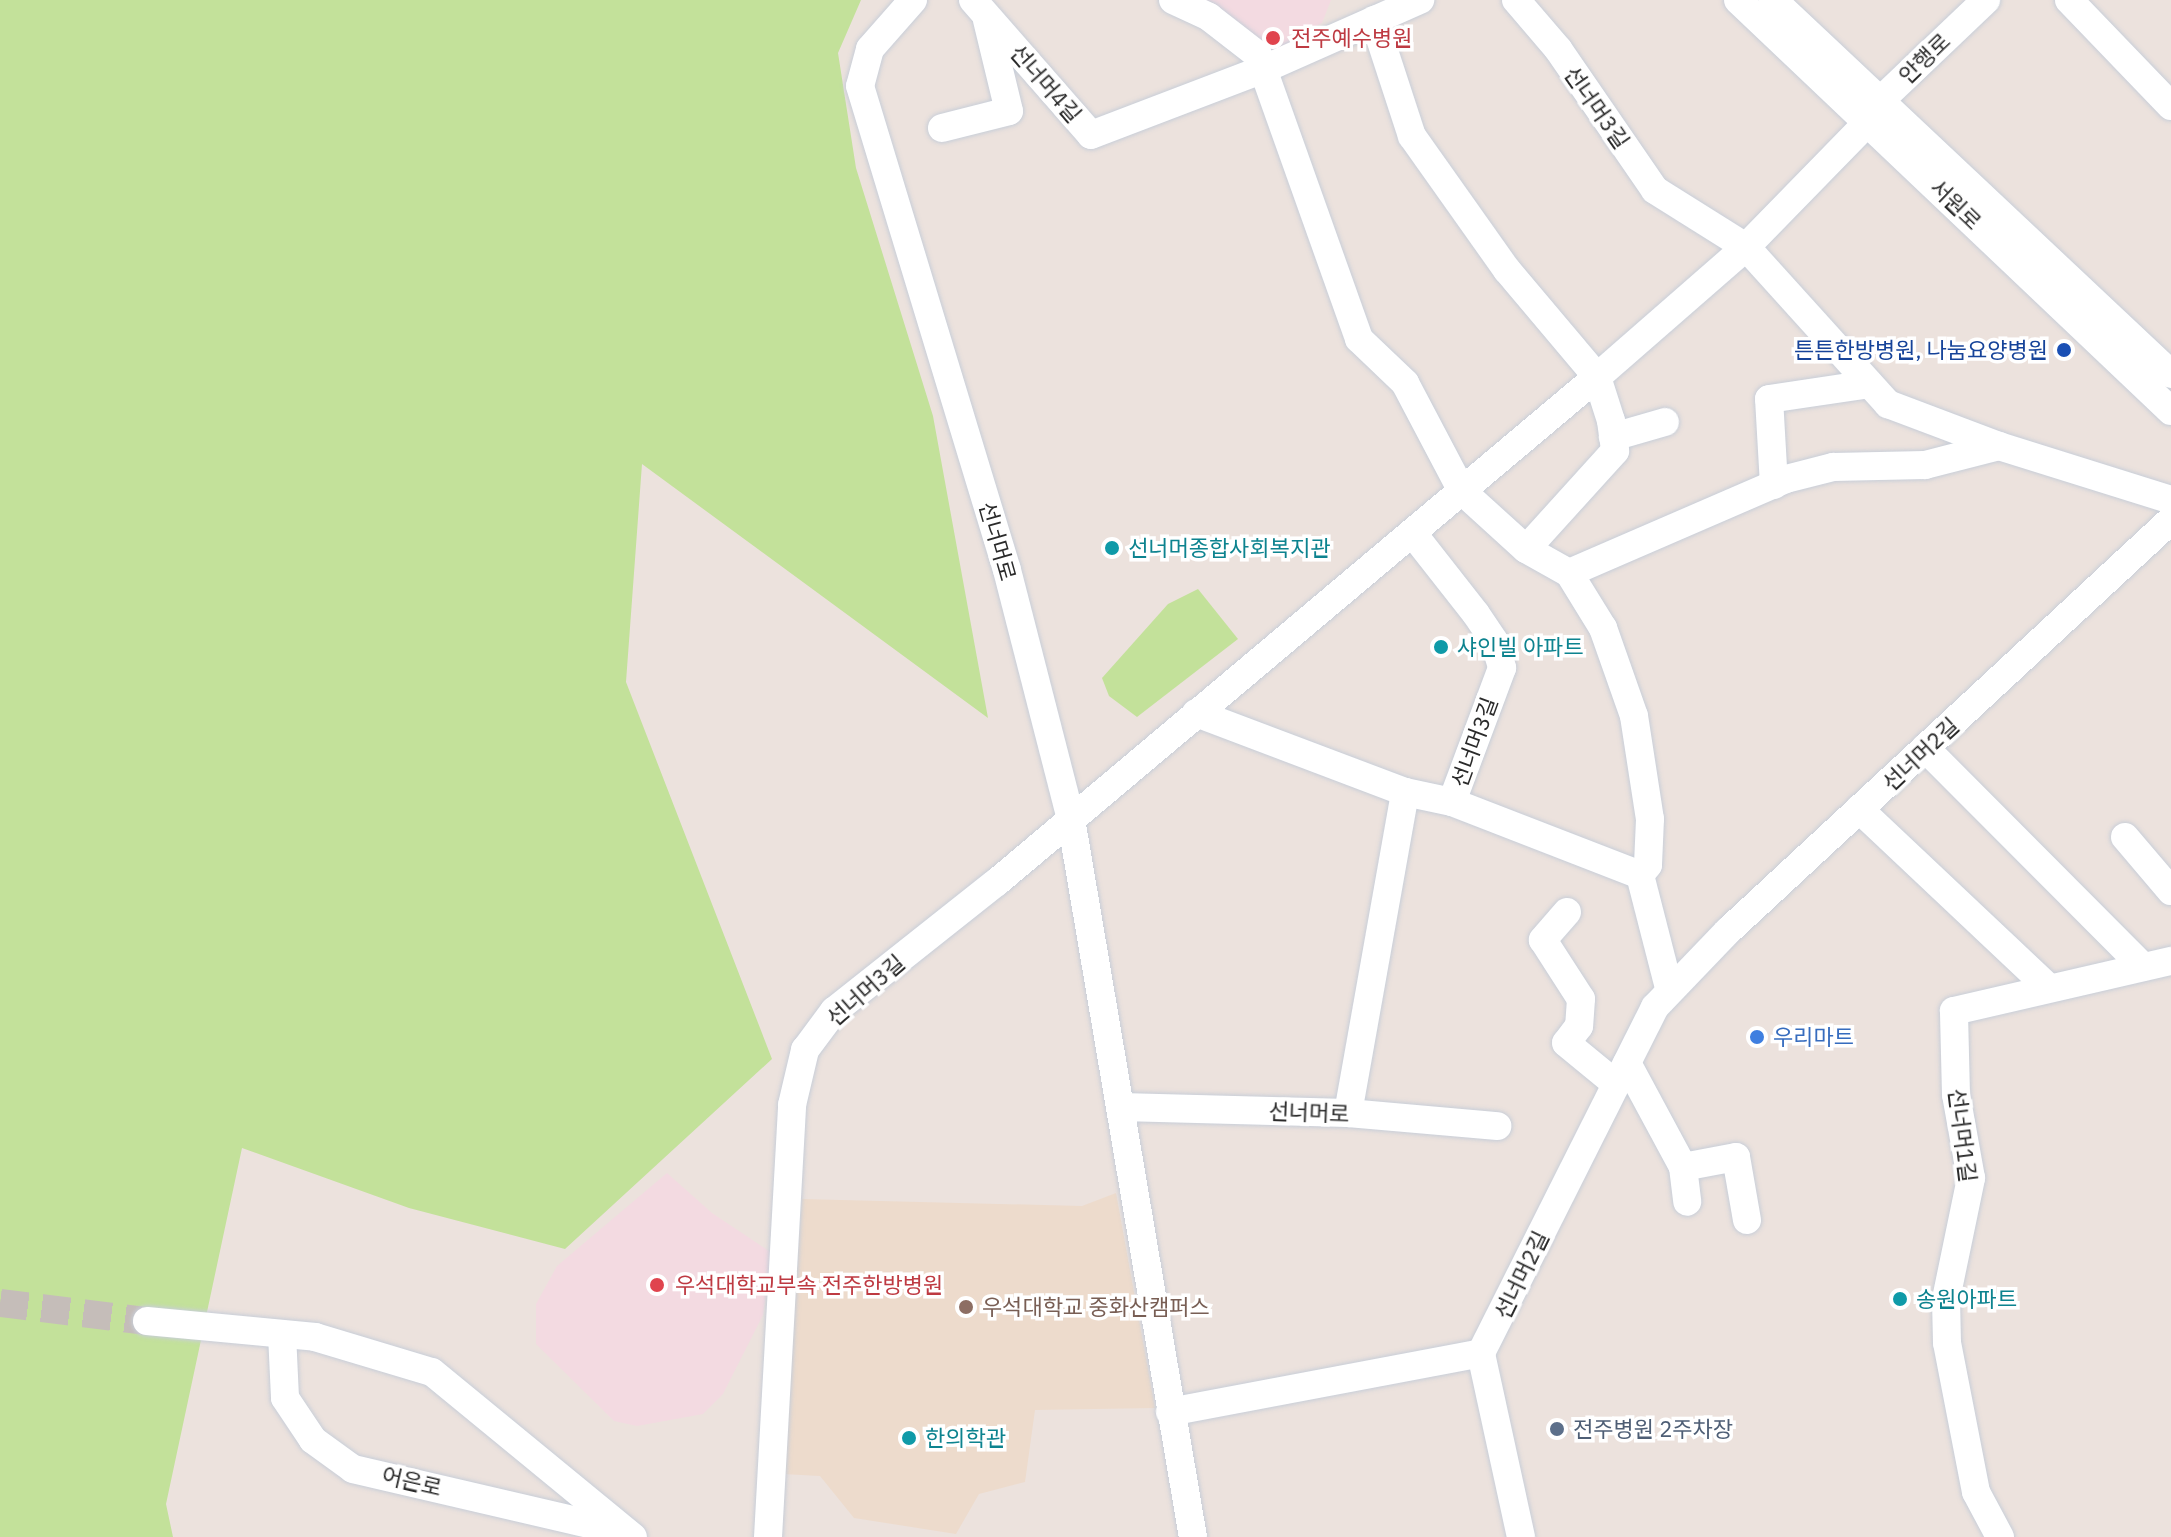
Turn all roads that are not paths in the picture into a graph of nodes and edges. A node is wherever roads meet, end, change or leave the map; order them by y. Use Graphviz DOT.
graph roads {
  1 [pos="913,0"];
  2 [pos="1173,0"];
  3 [pos="1420,0"];
  4 [pos="1738,0"];
  5 [pos="1773,0"];
  6 [pos="1986,0"];
  7 [pos="2069,0"];
  8 [pos="979,7"];
  9 [pos="1523,8"];
  10 [pos="1374,20"];
  11 [pos="1264,69"];
  12 [pos="2171,106"];
  13 [pos="1875,110"];
  14 [pos="942,128"];
  15 [pos="1746,247"];
  16 [pos="2171,374"];
  17 [pos="1597,377"];
  18 [pos="1869,384"];
  19 [pos="2171,411"];
  20 [pos="1665,422"];
  21 [pos="1613,437"];
  22 [pos="1999,446"];
  23 [pos="1774,485"];
  24 [pos="1462,491"];
  25 [pos="2171,500"];
  26 [pos="2171,520"];
  27 [pos="1414,535"];
  28 [pos="1526,549"];
  29 [pos="1569,573"];
  30 [pos="1196,713"];
  31 [pos="1925,748"];
  32 [pos="1405,792"];
  33 [pos="1452,802"];
  34 [pos="1859,809"];
  35 [pos="1071,819"];
  36 [pos="2125,837"];
  37 [pos="1640,875"];
  38 [pos="2171,891"];
  39 [pos="1567,912"];
  40 [pos="2171,961"];
  41 [pos="2143,967"];
  42 [pos="1669,988"];
  43 [pos="2049,988"];
  44 [pos="1622,1073"];
  45 [pos="1121,1107"];
  46 [pos="1348,1113"];
  47 [pos="1497,1126"];
  48 [pos="1683,1167"];
  49 [pos="1687,1202"];
  50 [pos="1747,1220"];
  51 [pos="147,1321"];
  52 [pos="282,1334"];
  53 [pos="1481,1353"];
  54 [pos="1170,1412"];
  55 [pos="631,1535"];
  56 [pos="768,1537"];
  57 [pos="1193,1537"];
  58 [pos="1521,1537"];
  59 [pos="2000,1537"];
  1 -- 35 [label="street, 선너머로"];
  2 -- 11 [label="street"];
  3 -- 10 [label="street, 선너머4길"];
  4 -- 13 [label="street, 서원로"];
  5 -- 13 [label="street, 서원로"];
  6 -- 13 [label="street, 안행로"];
  7 -- 12 [label="street"];
  8 -- 11 [label="street, 선너머4길"];
  8 -- 14 [label="street"];
  9 -- 15 [label="street, 선너머3길"];
  10 -- 11 [label="street, 선너머4길"];
  10 -- 17 [label="street"];
  11 -- 24 [label="street"];
  13 -- 15 [label="street, 선너머3길"];
  13 -- 16 [label="street, 서원로"];
  13 -- 19 [label="street, 서원로"];
  15 -- 17 [label="street, 선너머3길"];
  15 -- 18 [label="street, 선너머3길"];
  17 -- 21 [label="street"];
  17 -- 24 [label="street, 선너머3길"];
  18 -- 22 [label="street, 선너머3길"];
  18 -- 23 [label="street"];
  20 -- 21 [label="street"];
  21 -- 28 [label="street"];
  22 -- 23 [label="street"];
  22 -- 25 [label="street"];
  23 -- 29 [label="street"];
  24 -- 27 [label="street, 선너머3길"];
  24 -- 28 [label="street"];
  26 -- 31 [label="street, 선너머2길"];
  27 -- 30 [label="street, 선너머3길"];
  27 -- 33 [label="street, 선너머3길"];
  28 -- 29 [label="street"];
  29 -- 37 [label="street"];
  30 -- 32 [label="street, 선너머3길"];
  30 -- 35 [label="street, 선너머3길"];
  31 -- 34 [label="street, 선너머2길"];
  31 -- 41 [label="street"];
  32 -- 33 [label="street, 선너머3길"];
  32 -- 46 [label="street"];
  33 -- 37 [label="street"];
  34 -- 42 [label="street, 선너머2길"];
  34 -- 43 [label="street"];
  35 -- 45 [label="street, 선너머로"];
  35 -- 56 [label="street, 선너머3길"];
  36 -- 38 [label="street"];
  37 -- 42 [label="street"];
  39 -- 44 [label="street"];
  40 -- 41 [label="street, 선너머1길"];
  41 -- 43 [label="street, 선너머1길"];
  42 -- 44 [label="street, 선너머2길"];
  43 -- 59 [label="street, 선너머1길"];
  44 -- 48 [label="street"];
  44 -- 53 [label="street, 선너머2길"];
  45 -- 46 [label="street, 선너머로"];
  45 -- 54 [label="street, 선너머로"];
  46 -- 47 [label="street, 선너머로"];
  48 -- 49 [label="street"];
  48 -- 50 [label="street"];
  51 -- 52 [label="street, 어은로"];
  52 -- 55 [label="street, 어은로"];
  52 -- 55 [label="street, 어은로"];
  53 -- 54 [label="street"];
  53 -- 58 [label="street"];
  54 -- 57 [label="street, 선너머로"];
}
